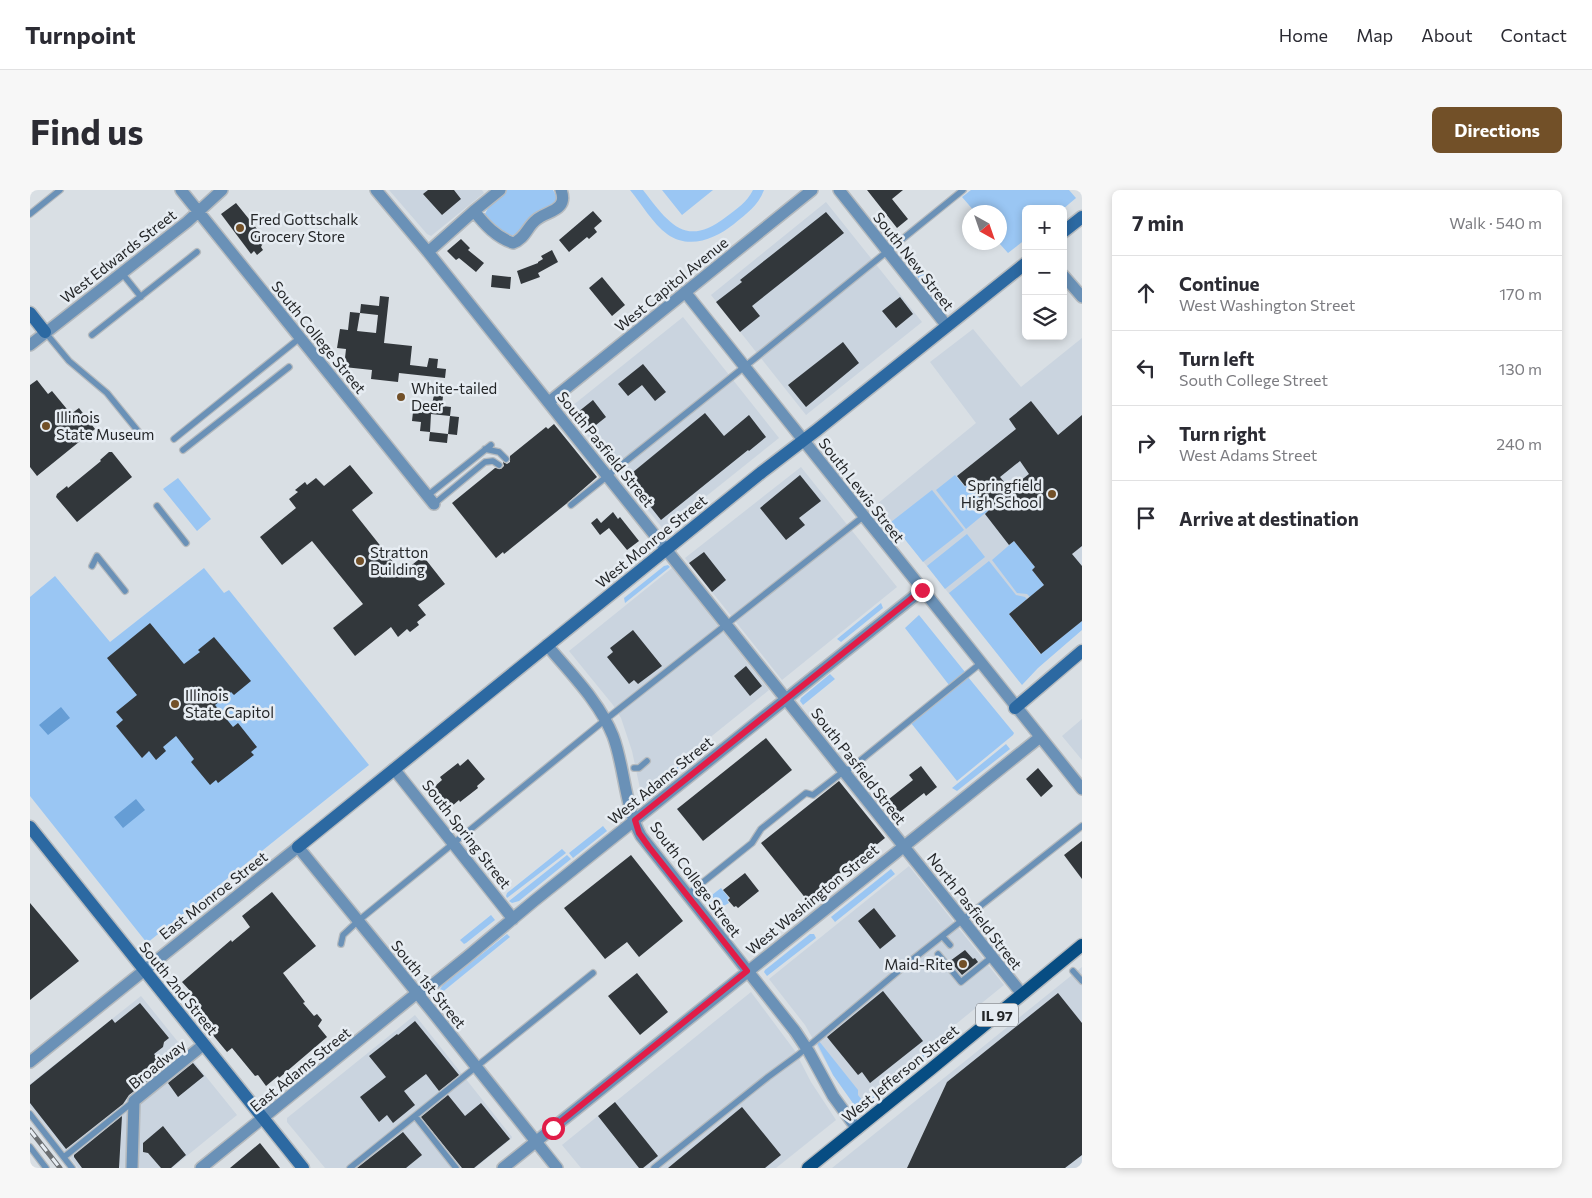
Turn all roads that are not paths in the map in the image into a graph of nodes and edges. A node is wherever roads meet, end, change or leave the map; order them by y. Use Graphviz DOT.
graph roads {
  1 [pos="60,190"];
  2 [pos="182,190"];
  3 [pos="222,190"];
  4 [pos="376,190"];
  5 [pos="500,190"];
  6 [pos="561,190"];
  7 [pos="812,190"];
  8 [pos="839,190"];
  9 [pos="963,190"];
  10 [pos="198,211"];
  11 [pos="474,211"];
  12 [pos="30,214"];
  13 [pos="1082,217"];
  14 [pos="1067,229"];
  15 [pos="888,251"];
  16 [pos="197,252"];
  17 [pos="428,252"];
  18 [pos="1022,266"];
  19 [pos="121,272"];
  20 [pos="1067,280"];
  21 [pos="684,292"];
  22 [pos="141,297"];
  23 [pos="1082,297"];
  24 [pos="30,313"];
  25 [pos="947,326"];
  26 [pos="45,332"];
  27 [pos="92,335"];
  28 [pos="301,337"];
  29 [pos="30,345"];
  30 [pos="745,366"];
  31 [pos="289,367"];
  32 [pos="549,402"];
  33 [pos="142,436"];
  34 [pos="174,438"];
  35 [pos="803,440"];
  36 [pos="491,445"];
  37 [pos="485,449"];
  38 [pos="184,450"];
  39 [pos="506,459"];
  40 [pos="499,465"];
  41 [pos="608,476"];
  42 [pos="430,500"];
  43 [pos="571,505"];
  44 [pos="157,506"];
  45 [pos="864,516"];
  46 [pos="186,543"];
  47 [pos="666,550"];
  48 [pos="92,566"];
  49 [pos="922,590"];
  50 [pos="125,591"];
  51 [pos="726,624"];
  52 [pos="547,645"];
  53 [pos="1082,651"];
  54 [pos="981,663"];
  55 [pos="786,698"];
  56 [pos="1016,708"];
  57 [pos="605,720"];
  58 [pos="1039,738"];
  59 [pos="647,761"];
  60 [pos="634,768"];
  61 [pos="394,769"];
  62 [pos="844,771"];
  63 [pos="1082,790"];
  64 [pos="635,820"];
  65 [pos="1082,826"];
  66 [pos="30,827"];
  67 [pos="454,843"];
  68 [pos="904,846"];
  69 [pos="298,847"];
  70 [pos="687,895"];
  71 [pos="513,918"];
  72 [pos="963,920"];
  73 [pos="358,921"];
  74 [pos="942,936"];
  75 [pos="341,944"];
  76 [pos="950,945"];
  77 [pos="1082,945"];
  78 [pos="938,954"];
  79 [pos="992,957"];
  80 [pos="144,970"];
  81 [pos="747,971"];
  82 [pos="1074,971"];
  83 [pos="594,973"];
  84 [pos="1082,981"];
  85 [pos="417,994"];
  86 [pos="1022,994"];
  87 [pos="204,1045"];
  88 [pos="806,1047"];
  89 [pos="30,1062"];
  90 [pos="476,1067"];
  91 [pos="134,1101"];
  92 [pos="30,1114"];
  93 [pos="415,1116"];
  94 [pos="263,1118"];
  95 [pos="857,1129"];
  96 [pos="536,1142"];
  97 [pos="30,1147"];
  98 [pos="64,1157"];
  99 [pos="46,1168"];
  100 [pos="72,1168"];
  101 [pos="132,1168"];
  102 [pos="201,1168"];
  103 [pos="303,1168"];
  104 [pos="350,1168"];
  105 [pos="456,1168"];
  106 [pos="503,1168"];
  107 [pos="557,1168"];
  108 [pos="654,1168"];
  109 [pos="808,1168"];
  1 -- 12 [label="lane"];
  2 -- 10 [label="street, South College Street"];
  3 -- 10 [label="street, West Edwards Street"];
  4 -- 17 [label="street, South Pasfield Street"];
  5 -- 11 [label="street"];
  6 -- 11 [label="street"];
  7 -- 21 [label="street, West Capitol Avenue"];
  8 -- 15 [label="street, South New Street"];
  9 -- 15 [label="lane"];
  10 -- 19 [label="street, West Edwards Street"];
  10 -- 28 [label="street, South College Street"];
  11 -- 17 [label="street"];
  13 -- 14 [label="street"];
  15 -- 25 [label="street, South New Street"];
  15 -- 30 [label="lane"];
  16 -- 22 [label="lane"];
  17 -- 32 [label="street, South Pasfield Street"];
  18 -- 25 [label="street, West Monroe Street"];
  19 -- 22 [label="lane"];
  19 -- 26 [label="street, West Edwards Street"];
  20 -- 23 [label="street"];
  21 -- 30 [label="street, South Lewis Street"];
  21 -- 32 [label="street, West Capitol Avenue"];
  22 -- 27 [label="lane"];
  24 -- 26 [label="street"];
  25 -- 35 [label="street, West Monroe Street"];
  26 -- 29 [label="street, West Edwards Street"];
  26 -- 33 [label="lane"];
  28 -- 34 [label="lane"];
  28 -- 42 [label="street, South College Street"];
  30 -- 35 [label="street, South Lewis Street"];
  30 -- 41 [label="lane"];
  31 -- 38 [label="lane"];
  32 -- 41 [label="street, South Pasfield Street"];
  35 -- 45 [label="street, South Lewis Street"];
  35 -- 47 [label="street, West Monroe Street"];
  36 -- 37 [label="lane"];
  37 -- 39 [label="lane"];
  37 -- 42 [label="lane"];
  40 -- 42 [label="lane"];
  41 -- 43 [label="lane"];
  41 -- 47 [label="street, South Pasfield Street"];
  44 -- 46 [label="lane"];
  45 -- 49 [label="street, South Lewis Street"];
  45 -- 51 [label="lane"];
  47 -- 51 [label="street, South Pasfield Street"];
  47 -- 52 [label="street, West Monroe Street"];
  48 -- 50 [label="lane"];
  49 -- 54 [label="street, South Lewis Street"];
  49 -- 55 [label="street, West Adams Street"];
  51 -- 55 [label="street, South Pasfield Street"];
  51 -- 57 [label="lane"];
  52 -- 57 [label="street, South College Street"];
  52 -- 61 [label="street, West Monroe Street"];
  53 -- 56 [label="street"];
  54 -- 56 [label="street, South Lewis Street"];
  54 -- 62 [label="lane"];
  55 -- 62 [label="street, South Pasfield Street"];
  55 -- 64 [label="street, West Adams Street"];
  56 -- 58 [label="street, South Lewis Street"];
  57 -- 64 [label="street, South College Street"];
  57 -- 67 [label="lane"];
  58 -- 63 [label="street, South Lewis Street"];
  58 -- 68 [label="street, West Washington Street"];
  59 -- 60 [label="lane"];
  61 -- 67 [label="street, South Spring Street"];
  61 -- 69 [label="street, West Monroe Street"];
  62 -- 68 [label="street, South Pasfield Street"];
  62 -- 70 [label="lane"];
  64 -- 70 [label="street, South College Street"];
  64 -- 71 [label="street, West Adams Street"];
  65 -- 72 [label="lane"];
  66 -- 80 [label="street, South 2nd Street"];
  67 -- 71 [label="street, South Spring Street"];
  67 -- 73 [label="lane"];
  68 -- 72 [label="street, North Pasfield Street"];
  68 -- 81 [label="street, West Washington Street"];
  69 -- 73 [label="street, South 1st Street"];
  69 -- 80 [label="street, East Monroe Street"];
  70 -- 81 [label="street, South College Street"];
  71 -- 85 [label="street, West Adams Street"];
  72 -- 74 [label="lane"];
  72 -- 79 [label="street, North Pasfield Street"];
  73 -- 75 [label="lane"];
  73 -- 85 [label="street, South 1st Street"];
  74 -- 76 [label="lane"];
  74 -- 88 [label="lane"];
  77 -- 86 [label="main road, West Jefferson Street / IL 97"];
  78 -- 79 [label="lane"];
  79 -- 86 [label="street, North Pasfield Street"];
  80 -- 87 [label="street, South 2nd Street"];
  80 -- 89 [label="street, East Monroe Street"];
  81 -- 88 [label="street, South College Street"];
  81 -- 96 [label="street, West Washington Street"];
  82 -- 84 [label="lane"];
  83 -- 90 [label="lane"];
  85 -- 90 [label="street, South 1st Street"];
  85 -- 94 [label="street, East Adams Street"];
  86 -- 95 [label="main road, West Jefferson Street / IL 97"];
  87 -- 91 [label="street, Broadway"];
  87 -- 94 [label="street, South 2nd Street"];
  88 -- 95 [label="street, South College Street"];
  88 -- 108 [label="lane"];
  90 -- 93 [label="lane"];
  90 -- 96 [label="street, South 1st Street"];
  91 -- 98 [label="lane"];
  91 -- 101 [label="street, Broadway"];
  92 -- 98 [label="lane"];
  93 -- 104 [label="lane"];
  93 -- 105 [label="lane"];
  94 -- 102 [label="street, East Adams Street"];
  94 -- 103 [label="street, South 2nd Street"];
  95 -- 109 [label="main road, West Jefferson Street / IL 97"];
  96 -- 106 [label="street, West Washington Street"];
  96 -- 107 [label="street, South 1st Street"];
  97 -- 99 [label="lane"];
  98 -- 100 [label="lane"];
}
